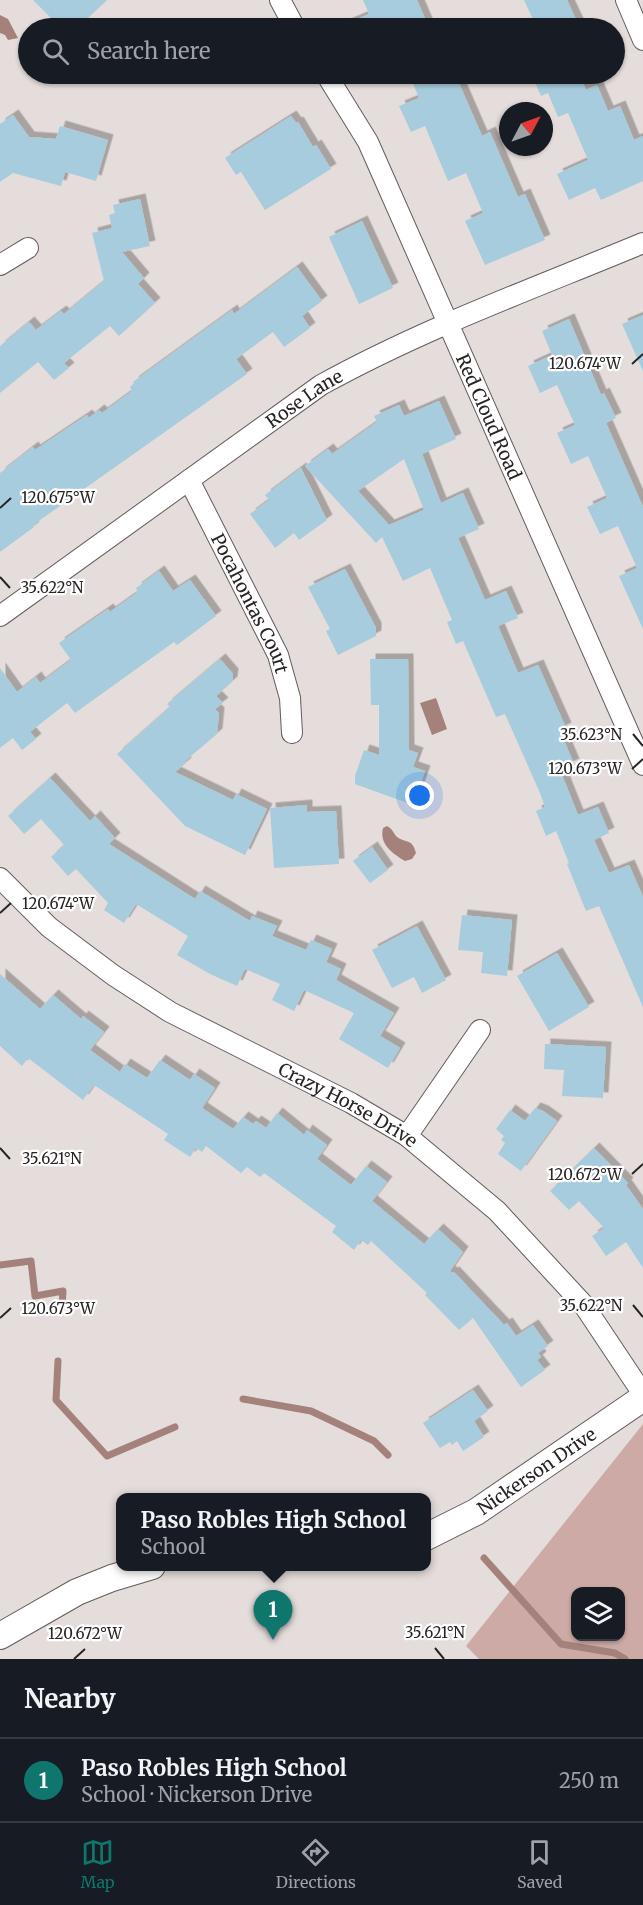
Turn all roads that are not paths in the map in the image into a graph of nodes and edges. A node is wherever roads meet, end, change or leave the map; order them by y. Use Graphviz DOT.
graph roads {
  1 [pos="280,0"];
  2 [pos="626,0"];
  3 [pos="290,18"];
  4 [pos="643,40"];
  5 [pos="332,84"];
  6 [pos="643,243"];
  7 [pos="28,248"];
  8 [pos="0,265"];
  9 [pos="448,324"];
  10 [pos="189,480"];
  11 [pos="0,616"];
  12 [pos="292,733"];
  13 [pos="643,765"];
  14 [pos="0,879"];
  15 [pos="480,1030"];
  16 [pos="407,1136"];
  17 [pos="643,1396"];
  18 [pos="431,1534"];
  19 [pos="135,1571"];
  20 [pos="0,1636"];
  1 -- 3 [label="street"];
  2 -- 4 [label="street"];
  5 -- 9 [label="street, Red Cloud Road"];
  6 -- 9 [label="street, Rose Lane"];
  7 -- 8 [label="street"];
  9 -- 10 [label="street, Rose Lane"];
  9 -- 13 [label="street, Red Cloud Road"];
  10 -- 11 [label="street, Rose Lane"];
  10 -- 12 [label="street, Pocahontas Court"];
  14 -- 16 [label="street, Crazy Horse Drive"];
  15 -- 16 [label="street"];
  16 -- 17 [label="street, Crazy Horse Drive"];
  17 -- 18 [label="street, Nickerson Drive"];
  19 -- 20 [label="street"];
}
